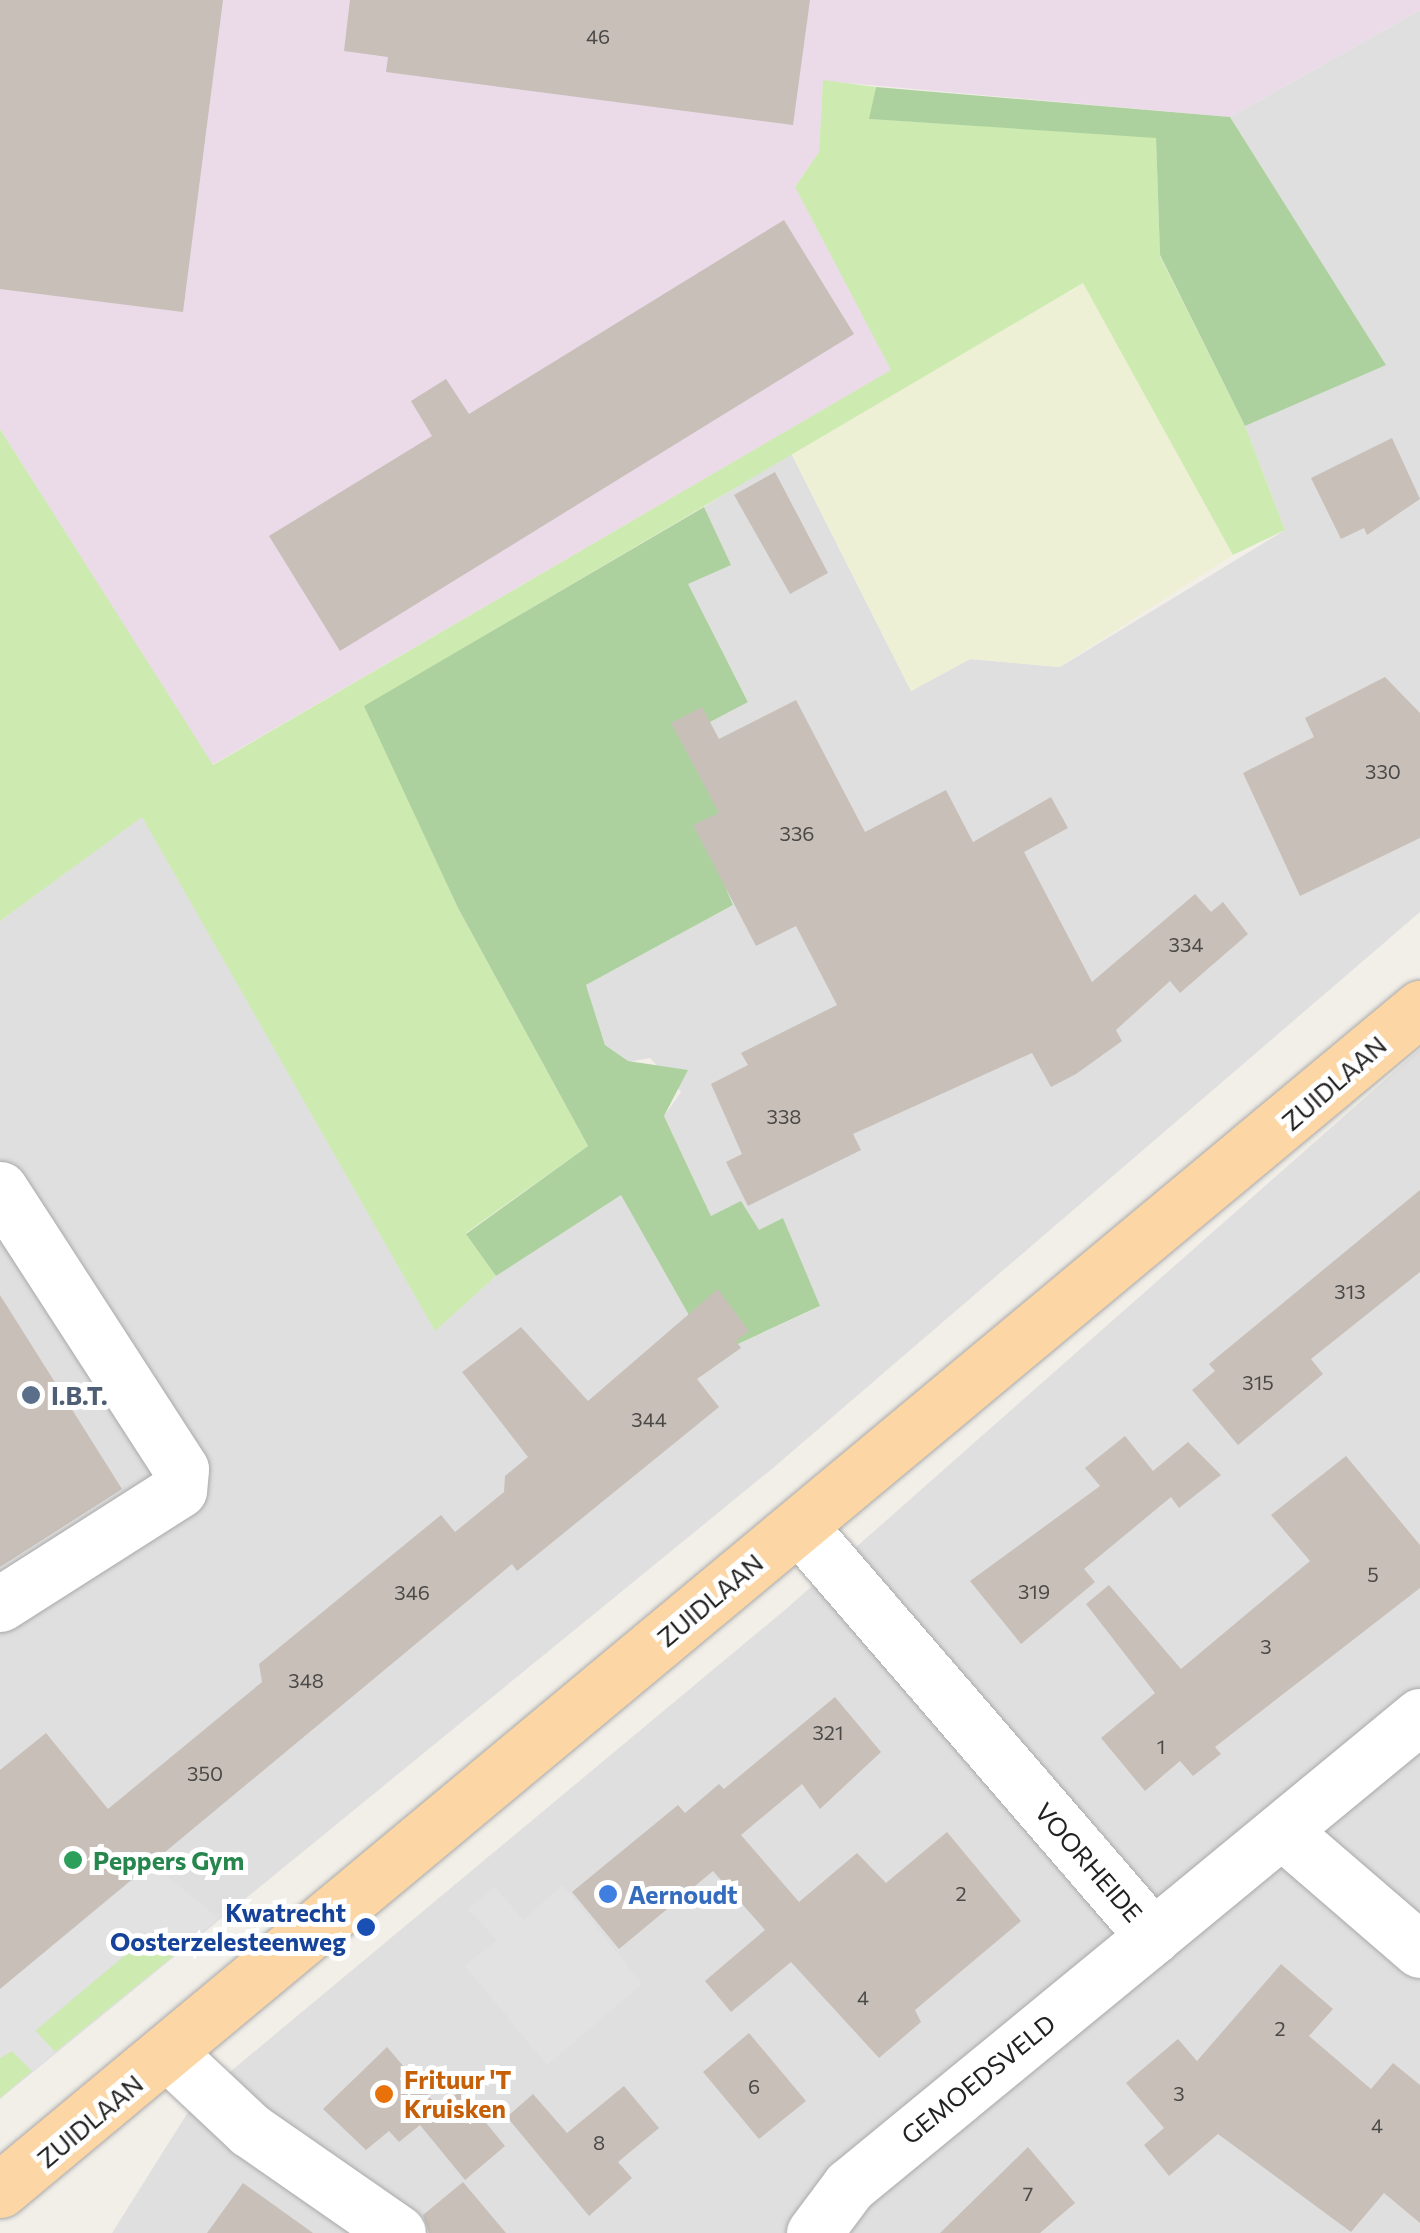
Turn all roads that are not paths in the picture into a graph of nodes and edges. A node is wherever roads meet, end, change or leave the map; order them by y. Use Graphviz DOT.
graph roads {
  1 [pos="1420,1008"];
  2 [pos="0,1190"];
  3 [pos="798,1526"];
  4 [pos="0,1604"];
  5 [pos="1420,1716"];
  6 [pos="1282,1831"];
  7 [pos="1153,1936"];
  8 [pos="1420,1950"];
  9 [pos="170,2055"];
  10 [pos="0,2190"];
  11 [pos="398,2233"];
  12 [pos="814,2233"];
  1 -- 3 [label="main road, ZUIDLAAN"];
  2 -- 4 [label="street"];
  3 -- 7 [label="street, VOORHEIDE"];
  3 -- 9 [label="main road, ZUIDLAAN"];
  5 -- 6 [label="street, VOORHEIDE"];
  6 -- 7 [label="street, VOORHEIDE"];
  6 -- 8 [label="street"];
  7 -- 12 [label="street, GEMOEDSVELD"];
  9 -- 10 [label="main road, ZUIDLAAN"];
  9 -- 11 [label="street"];
}
